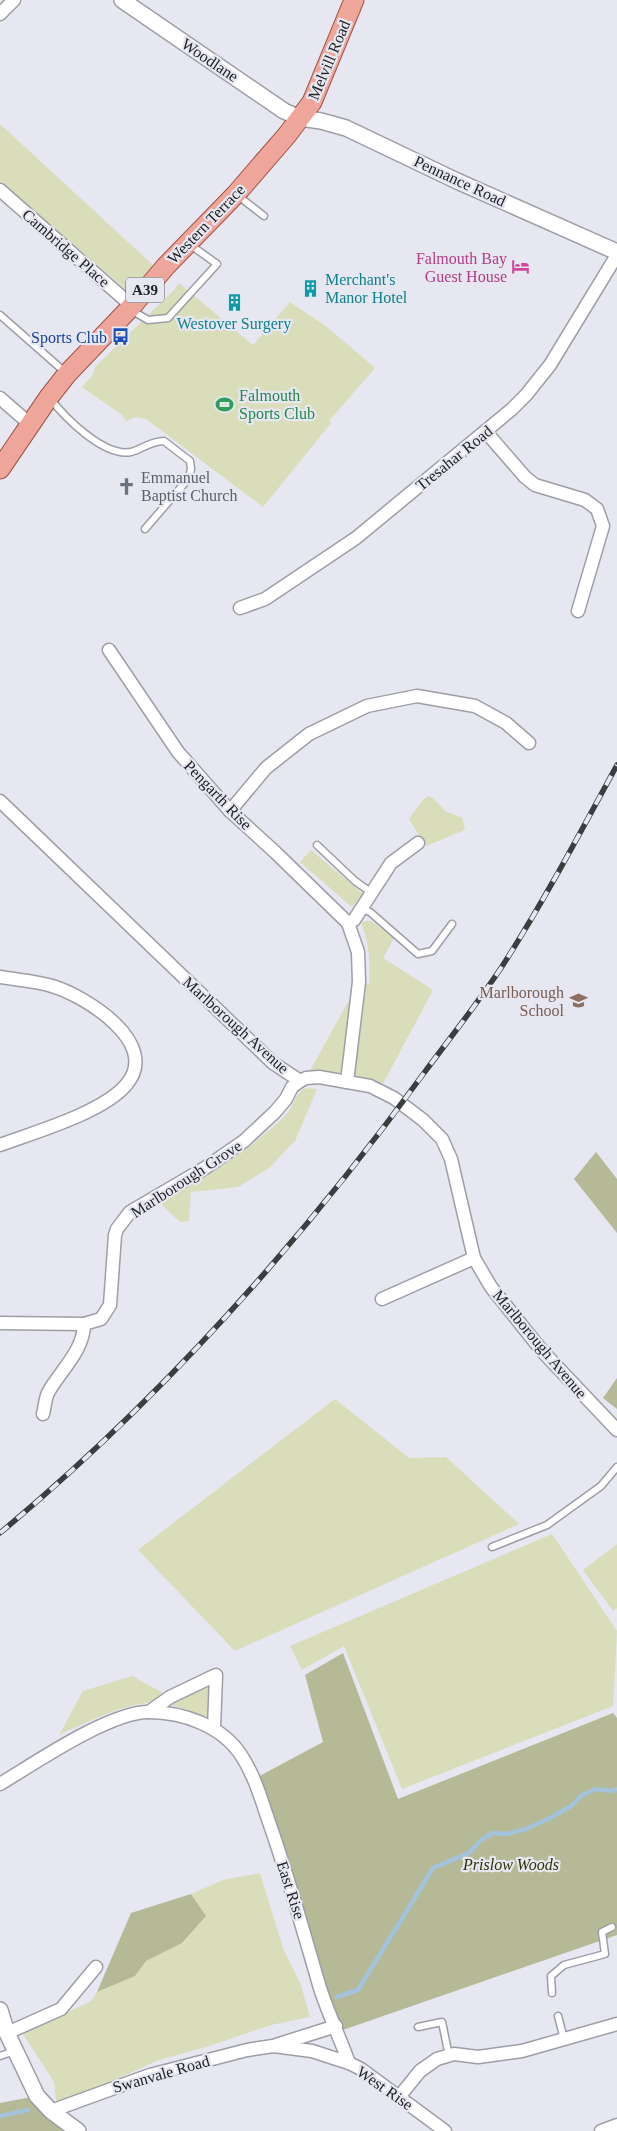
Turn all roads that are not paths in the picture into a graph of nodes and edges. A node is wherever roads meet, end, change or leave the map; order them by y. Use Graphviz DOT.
graph roads {
  1 [pos="14,0"];
  2 [pos="122,0"];
  3 [pos="354,0"];
  4 [pos="0,14"];
  5 [pos="300,118"];
  6 [pos="0,190"];
  7 [pos="236,194"];
  8 [pos="264,216"];
  9 [pos="188,243"];
  10 [pos="617,254"];
  11 [pos="130,307"];
  12 [pos="0,315"];
  13 [pos="67,374"];
  14 [pos="49,397"];
  15 [pos="0,398"];
  16 [pos="31,425"];
  17 [pos="486,432"];
  18 [pos="0,469"];
  19 [pos="145,529"];
  20 [pos="240,608"];
  21 [pos="578,610"];
  22 [pos="109,650"];
  23 [pos="529,743"];
  24 [pos="0,801"];
  25 [pos="230,811"];
  26 [pos="418,843"];
  27 [pos="318,845"];
  28 [pos="372,893"];
  29 [pos="362,908"];
  30 [pos="348,923"];
  31 [pos="452,924"];
  32 [pos="0,977"];
  33 [pos="300,1081"];
  34 [pos="347,1082"];
  35 [pos="0,1145"];
  36 [pos="474,1258"];
  37 [pos="382,1300"];
  38 [pos="0,1323"];
  39 [pos="84,1324"];
  40 [pos="43,1414"];
  41 [pos="617,1430"];
  42 [pos="617,1467"];
  43 [pos="492,1547"];
  44 [pos="150,1712"];
  45 [pos="214,1728"];
  46 [pos="0,1784"];
  47 [pos="612,1927"];
  48 [pos="96,1967"];
  49 [pos="552,1993"];
  50 [pos="0,2010"];
  51 [pos="558,2016"];
  52 [pos="617,2024"];
  53 [pos="336,2026"];
  54 [pos="418,2027"];
  55 [pos="7,2032"];
  56 [pos="564,2039"];
  57 [pos="273,2046"];
  58 [pos="16,2051"];
  59 [pos="0,2056"];
  60 [pos="449,2056"];
  61 [pos="349,2063"];
  62 [pos="399,2096"];
  63 [pos="51,2111"];
  64 [pos="617,2125"];
  65 [pos="72,2129"];
  66 [pos="445,2131"];
  67 [pos="601,2131"];
  1 -- 4 [label="street"];
  2 -- 5 [label="street, Woodlane"];
  3 -- 5 [label="main road, Melvill Road / A39"];
  5 -- 7 [label="main road, Western Terrace / A39"];
  5 -- 10 [label="street, Pennance Road"];
  6 -- 11 [label="street, Cambridge Place"];
  7 -- 8 [label="lane"];
  7 -- 9 [label="main road, Western Terrace / A39"];
  9 -- 11 [label="main road, Western Terrace / A39"];
  9 -- 11 [label="lane"];
  10 -- 17 [label="street, Tresahar Road"];
  11 -- 13 [label="main road, Western Terrace / A39"];
  12 -- 13 [label="lane"];
  13 -- 14 [label="main road, Western Terrace / A39"];
  14 -- 16 [label="main road, Western Terrace / A39"];
  14 -- 19 [label="lane"];
  15 -- 16 [label="street"];
  16 -- 18 [label="main road, Western Terrace / A39"];
  17 -- 20 [label="street, Tresahar Road"];
  17 -- 21 [label="street"];
  22 -- 25 [label="street, Pengarth Rise"];
  23 -- 25 [label="street"];
  24 -- 33 [label="street, Marlborough Avenue"];
  25 -- 30 [label="street, Pengarth Rise"];
  26 -- 28 [label="street"];
  27 -- 28 [label="lane"];
  28 -- 29 [label="street"];
  29 -- 30 [label="street"];
  29 -- 31 [label="lane"];
  30 -- 34 [label="street, Pengarth Rise"];
  32 -- 35 [label="street"];
  33 -- 34 [label="street, Marlborough Avenue"];
  33 -- 39 [label="street, Marlborough Grove"];
  34 -- 36 [label="street, Marlborough Avenue"];
  36 -- 37 [label="street"];
  36 -- 41 [label="street, Marlborough Avenue"];
  38 -- 39 [label="street"];
  39 -- 40 [label="street"];
  42 -- 43 [label="lane"];
  44 -- 45 [label="street, East Rise"];
  44 -- 45 [label="street, East Rise"];
  44 -- 46 [label="street, East Rise"];
  45 -- 53 [label="street, East Rise"];
  47 -- 49 [label="lane"];
  48 -- 55 [label="street"];
  50 -- 55 [label="street"];
  51 -- 56 [label="lane"];
  52 -- 56 [label="street"];
  53 -- 57 [label="street, Swanvale Road"];
  53 -- 61 [label="street, East Rise"];
  54 -- 60 [label="lane"];
  55 -- 58 [label="street"];
  56 -- 60 [label="street"];
  57 -- 61 [label="street, Swanvale Road"];
  57 -- 63 [label="street, Swanvale Road"];
  58 -- 59 [label="lane"];
  58 -- 63 [label="street"];
  60 -- 62 [label="street"];
  61 -- 62 [label="street, West Rise"];
  62 -- 66 [label="street, West Rise"];
  63 -- 65 [label="street"];
  64 -- 67 [label="street"];
}
